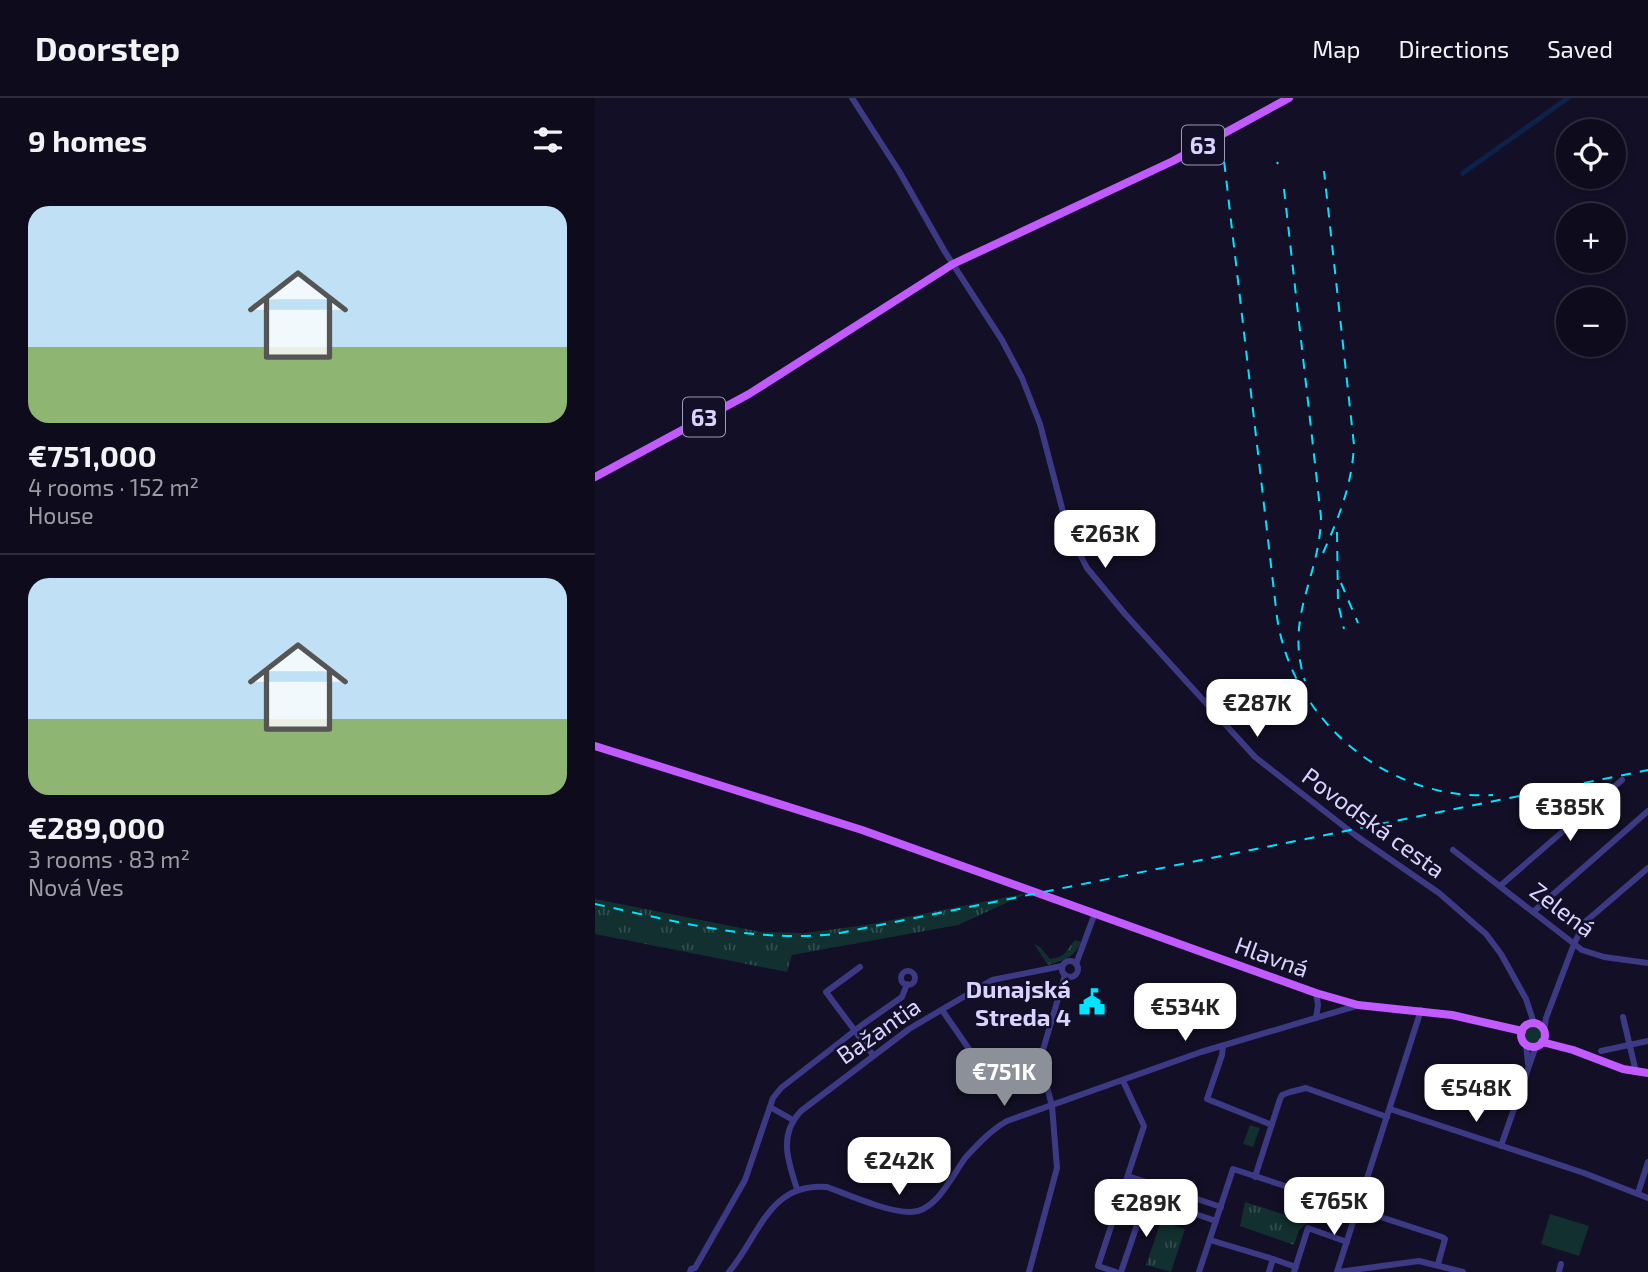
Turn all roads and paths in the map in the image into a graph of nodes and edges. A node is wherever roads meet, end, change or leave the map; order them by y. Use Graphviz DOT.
graph roads {
  1 [pos="852,98"];
  2 [pos="1289,98"];
  3 [pos="953,264"];
  4 [pos="595,477"];
  5 [pos="595,747"];
  6 [pos="1622,780"];
  7 [pos="1648,811"];
  8 [pos="1453,850"];
  9 [pos="1648,867"];
  10 [pos="1500,886"];
  11 [pos="1533,912"];
  12 [pos="1095,913"];
  13 [pos="1574,944"];
  14 [pos="1648,963"];
  15 [pos="1076,964"];
  16 [pos="1062,966"];
  17 [pos="860,967"];
  18 [pos="1065,975"];
  19 [pos="907,984"];
  20 [pos="1316,993"];
  21 [pos="1357,1005"];
  22 [pos="942,1010"];
  23 [pos="1421,1010"];
  24 [pos="1623,1017"];
  25 [pos="1316,1018"];
  26 [pos="856,1030"];
  27 [pos="1536,1032"];
  28 [pos="1648,1041"];
  29 [pos="1630,1045"];
  30 [pos="1223,1046"];
  31 [pos="1601,1051"];
  32 [pos="873,1055"];
  33 [pos="1041,1055"];
  34 [pos="1636,1072"];
  35 [pos="1648,1073"];
  36 [pos="1123,1081"];
  37 [pos="1052,1106"];
  38 [pos="770,1107"];
  39 [pos="1388,1113"];
  40 [pos="793,1120"];
  41 [pos="1272,1125"];
  42 [pos="1501,1146"];
  43 [pos="1648,1162"];
  44 [pos="1128,1176"];
  45 [pos="1255,1177"];
  46 [pos="1148,1183"];
  47 [pos="797,1189"];
  48 [pos="1637,1193"];
  49 [pos="1146,1197"];
  50 [pos="1648,1198"];
  51 [pos="1221,1206"];
  52 [pos="1357,1210"];
  53 [pos="1216,1220"];
  54 [pos="1210,1240"];
  55 [pos="1347,1242"];
  56 [pos="1273,1259"];
  57 [pos="1438,1264"];
  58 [pos="1398,1268"];
  59 [pos="1295,1269"];
  60 [pos="694,1271"];
  61 [pos="729,1272"];
  62 [pos="1029,1272"];
  63 [pos="1119,1272"];
  64 [pos="1199,1272"];
  65 [pos="1269,1272"];
  66 [pos="1338,1272"];
  67 [pos="1462,1272"];
  1 -- 3 [label="street, Povodská cesta"];
  2 -- 3 [label="main road, 63"];
  3 -- 4 [label="main road, 63"];
  3 -- 27 [label="street, Povodská cesta"];
  5 -- 12 [label="main road, Hlavná"];
  6 -- 10 [label="street, Zelená"];
  7 -- 11 [label="street"];
  8 -- 10 [label="street, Zelená"];
  9 -- 13 [label="street"];
  10 -- 11 [label="street, Zelená"];
  11 -- 13 [label="street, Zelená"];
  12 -- 15 [label="street"];
  12 -- 20 [label="main road, Hlavná"];
  13 -- 14 [label="street, Zelená"];
  13 -- 27 [label="street"];
  15 -- 16 [label="street"];
  15 -- 18 [label="street"];
  16 -- 18 [label="street"];
  16 -- 22 [label="street, Bažantia"];
  17 -- 26 [label="street"];
  18 -- 33 [label="street"];
  19 -- 26 [label="street"];
  20 -- 21 [label="main road, Hlavná"];
  20 -- 25 [label="street"];
  21 -- 23 [label="main road, Hlavná"];
  21 -- 25 [label="street"];
  22 -- 32 [label="street, Bažantia"];
  22 -- 33 [label="street"];
  23 -- 27 [label="main road, Hlavná"];
  23 -- 39 [label="street"];
  24 -- 29 [label="street"];
  25 -- 30 [label="street"];
  26 -- 32 [label="street"];
  26 -- 38 [label="street"];
  27 -- 34 [label="main road, Hlavná"];
  27 -- 42 [label="street, Povodská cesta"];
  28 -- 29 [label="street"];
  29 -- 31 [label="street"];
  29 -- 34 [label="street"];
  30 -- 36 [label="street"];
  30 -- 41 [label="street"];
  32 -- 40 [label="street, Bažantia"];
  33 -- 37 [label="street"];
  34 -- 35 [label="main road, Hlavná"];
  36 -- 37 [label="street"];
  36 -- 44 [label="street"];
  37 -- 47 [label="street"];
  37 -- 62 [label="street"];
  38 -- 40 [label="street"];
  38 -- 60 [label="street"];
  39 -- 41 [label="street"];
  39 -- 42 [label="street"];
  39 -- 52 [label="street"];
  40 -- 47 [label="street"];
  41 -- 45 [label="street"];
  42 -- 48 [label="street"];
  43 -- 48 [label="street"];
  44 -- 46 [label="street"];
  44 -- 63 [label="street"];
  45 -- 51 [label="street"];
  45 -- 52 [label="street"];
  46 -- 49 [label="street"];
  46 -- 51 [label="street"];
  47 -- 61 [label="street"];
  48 -- 50 [label="street"];
  49 -- 53 [label="street"];
  49 -- 63 [label="street"];
  51 -- 53 [label="street"];
  52 -- 55 [label="street"];
  52 -- 57 [label="street"];
  53 -- 54 [label="street"];
  54 -- 56 [label="street"];
  54 -- 64 [label="street"];
  55 -- 59 [label="street"];
  55 -- 66 [label="street"];
  56 -- 59 [label="street"];
  56 -- 65 [label="street"];
  57 -- 58 [label="street"];
  57 -- 67 [label="street"];
  58 -- 66 [label="street"];
}
